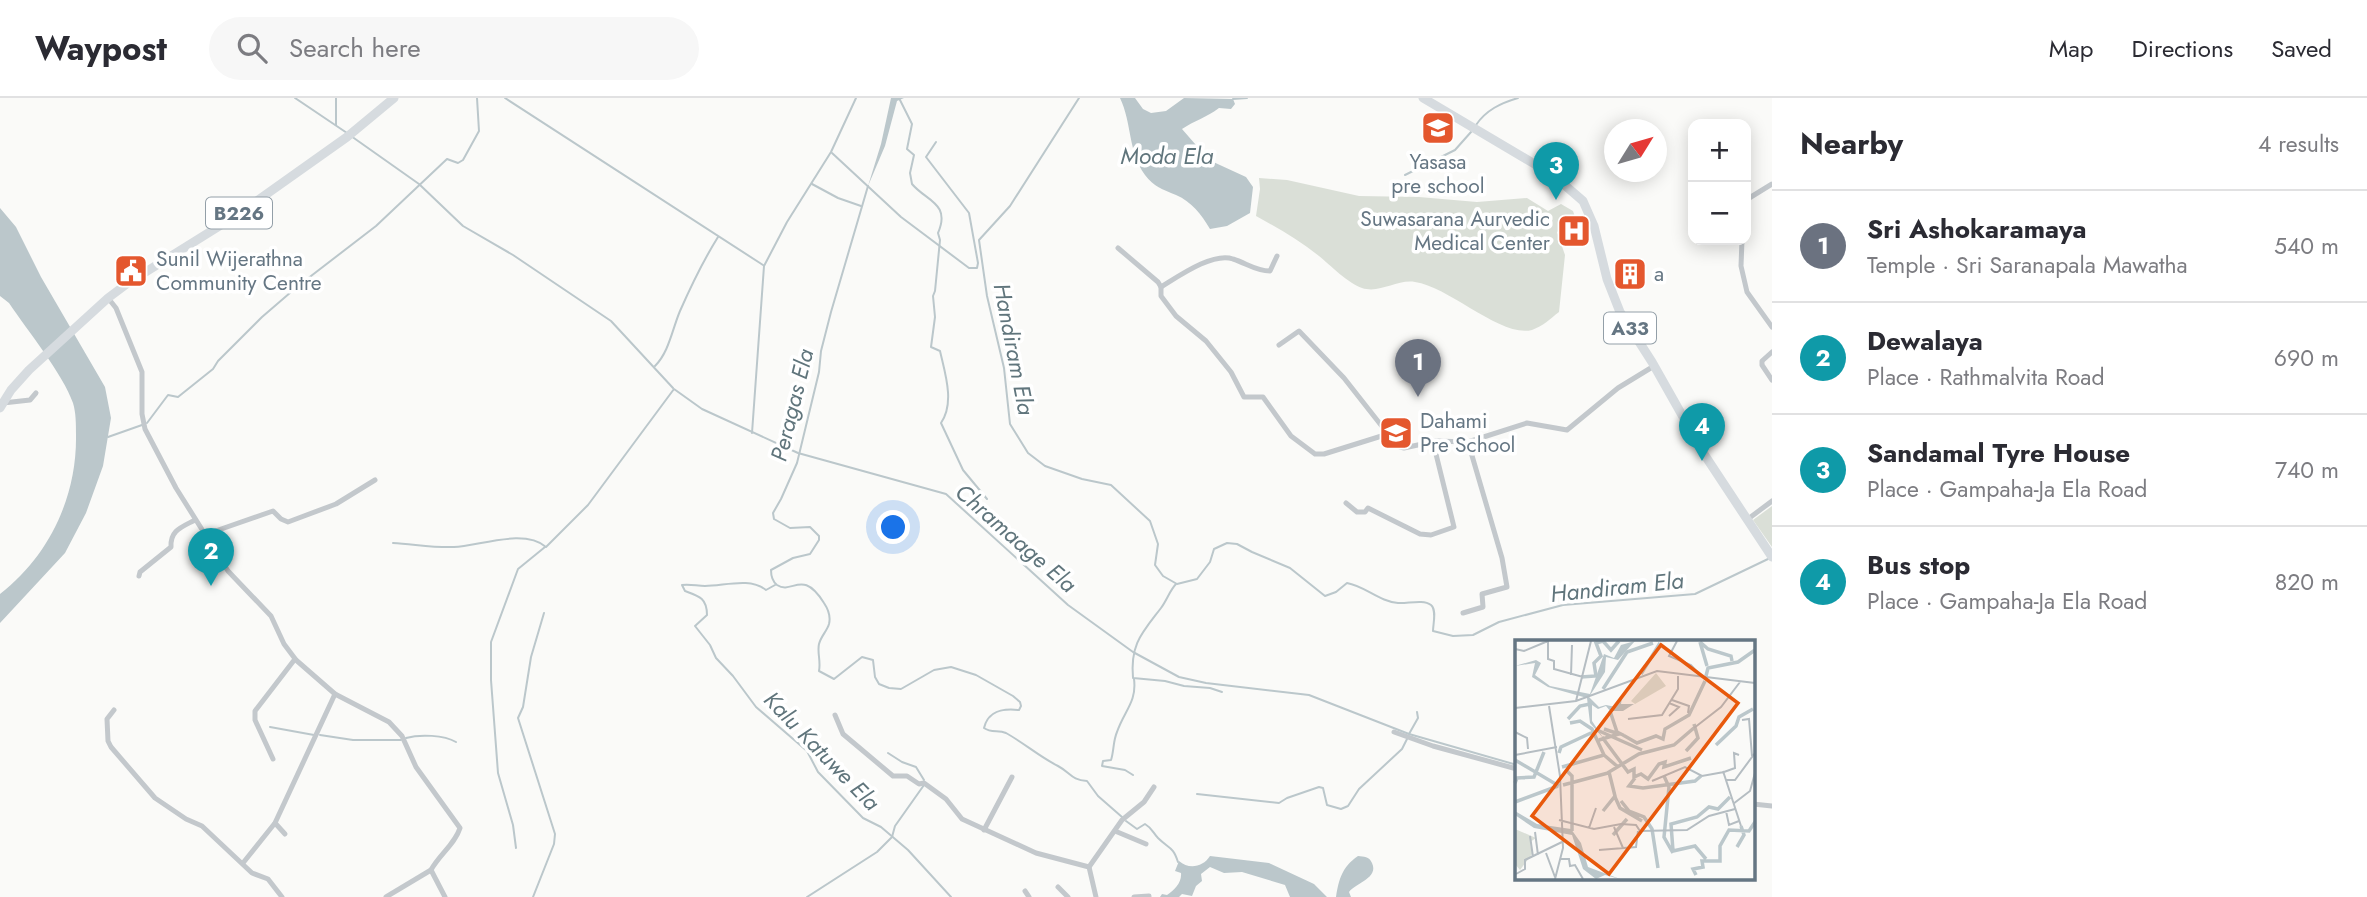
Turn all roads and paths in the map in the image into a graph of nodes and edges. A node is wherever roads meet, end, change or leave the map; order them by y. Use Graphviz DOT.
graph roads {
  1 [pos="394,98"];
  2 [pos="1423,98"];
  3 [pos="1772,184"];
  4 [pos="1751,197"];
  5 [pos="1742,245"];
  6 [pos="1118,248"];
  7 [pos="1277,256"];
  8 [pos="1161,287"];
  9 [pos="108,298"];
  10 [pos="1772,327"];
  11 [pos="1279,345"];
  12 [pos="1772,352"];
  13 [pos="1654,366"];
  14 [pos="1772,380"];
  15 [pos="36,393"];
  16 [pos="1,406"];
  17 [pos="1388,434"];
  18 [pos="1433,442"];
  19 [pos="1468,443"];
  20 [pos="375,480"];
  21 [pos="1772,501"];
  22 [pos="1346,503"];
  23 [pos="1748,519"];
  24 [pos="195,520"];
  25 [pos="204,535"];
  26 [pos="1771,556"];
  27 [pos="139,576"];
  28 [pos="1462,613"];
  29 [pos="295,659"];
  30 [pos="335,694"];
  31 [pos="114,710"];
  32 [pos="835,715"];
  33 [pos="1394,732"];
  34 [pos="274,759"];
  35 [pos="1515,768"];
  36 [pos="1012,776"];
  37 [pos="1154,786"];
  38 [pos="275,823"];
  39 [pos="984,830"];
  40 [pos="1115,831"];
  41 [pos="285,834"];
  42 [pos="1146,844"];
  43 [pos="243,863"];
  44 [pos="1089,867"];
  45 [pos="432,870"];
  46 [pos="1058,887"];
  47 [pos="1149,896"];
  48 [pos="282,897"];
  49 [pos="386,897"];
  50 [pos="445,897"];
  51 [pos="1068,897"];
  52 [pos="1096,897"];
  53 [pos="1134,897"];
  1 -- 9 [label="main road, B226"];
  2 -- 13 [label="main road, A33"];
  3 -- 4 [label="street"];
  5 -- 10 [label="street"];
  6 -- 8 [label="street"];
  7 -- 8 [label="street"];
  8 -- 17 [label="street"];
  9 -- 16 [label="main road, B226"];
  9 -- 24 [label="street"];
  11 -- 17 [label="street"];
  12 -- 14 [label="street"];
  13 -- 19 [label="street"];
  13 -- 23 [label="main road, A33"];
  15 -- 16 [label="street"];
  17 -- 18 [label="street"];
  18 -- 19 [label="street"];
  18 -- 22 [label="street"];
  19 -- 28 [label="street"];
  20 -- 25 [label="street"];
  21 -- 23 [label="street"];
  23 -- 26 [label="main road, A33"];
  24 -- 25 [label="street"];
  24 -- 27 [label="street"];
  25 -- 29 [label="street"];
  29 -- 30 [label="street"];
  29 -- 34 [label="street"];
  30 -- 38 [label="street"];
  30 -- 45 [label="street"];
  31 -- 43 [label="street"];
  32 -- 39 [label="street"];
  33 -- 35 [label="street"];
  36 -- 39 [label="street"];
  37 -- 40 [label="street"];
  38 -- 41 [label="street"];
  38 -- 43 [label="street"];
  39 -- 44 [label="street"];
  40 -- 42 [label="street"];
  40 -- 44 [label="street"];
  43 -- 48 [label="street"];
  44 -- 52 [label="street"];
  45 -- 49 [label="street"];
  45 -- 50 [label="street"];
  46 -- 51 [label="street"];
  47 -- 53 [label="street"];
}
